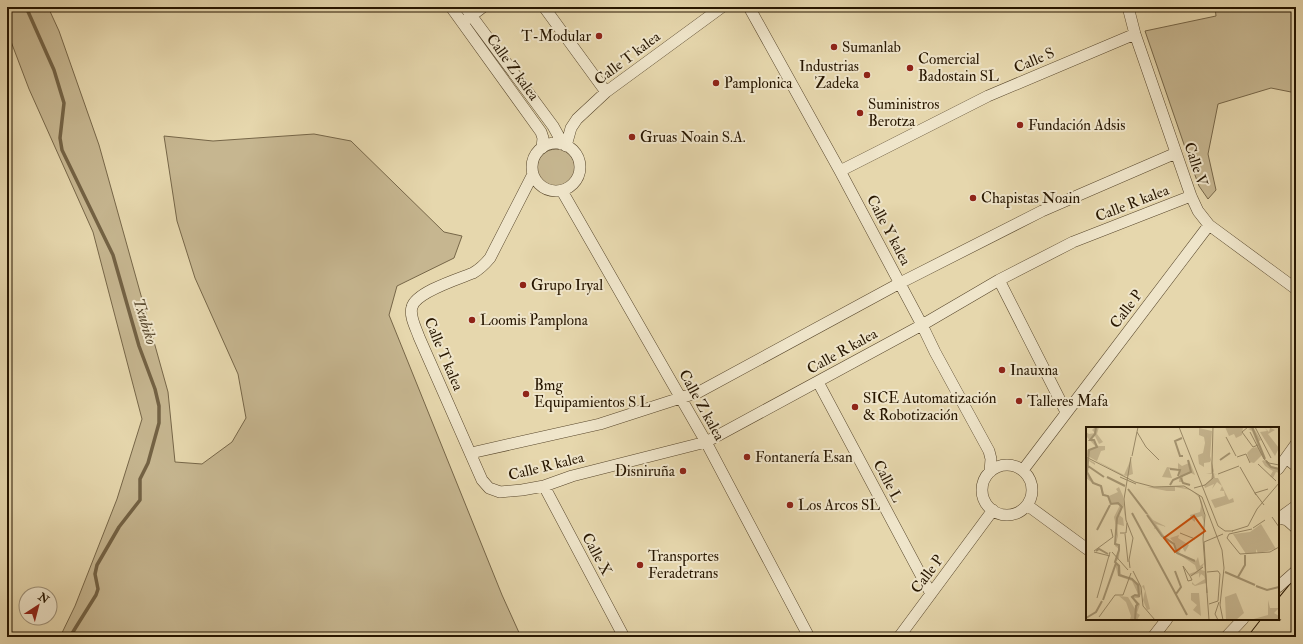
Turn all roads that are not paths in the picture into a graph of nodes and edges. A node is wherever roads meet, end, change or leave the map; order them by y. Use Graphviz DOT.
graph roads {
  1 [pos="483,7"];
  2 [pos="544,7"];
  3 [pos="722,7"];
  4 [pos="749,7"];
  5 [pos="1128,7"];
  6 [pos="461,10"];
  7 [pos="1135,34"];
  8 [pos="606,92"];
  9 [pos="563,145"];
  10 [pos="542,148"];
  11 [pos="1176,153"];
  12 [pos="840,171"];
  13 [pos="533,174"];
  14 [pos="562,191"];
  15 [pos="1191,196"];
  16 [pos="1209,225"];
  17 [pos="999,280"];
  18 [pos="900,284"];
  19 [pos="1296,289"];
  20 [pos="922,325"];
  21 [pos="818,382"];
  22 [pos="681,398"];
  23 [pos="1066,412"];
  24 [pos="706,442"];
  25 [pos="1296,444"];
  26 [pos="471,454"];
  27 [pos="1286,458"];
  28 [pos="1296,466"];
  29 [pos="1279,468"];
  30 [pos="1023,470"];
  31 [pos="990,472"];
  32 [pos="544,486"];
  33 [pos="1028,505"];
  34 [pos="1296,506"];
  35 [pos="993,510"];
  36 [pos="1279,518"];
  37 [pos="1279,519"];
  38 [pos="1296,528"];
  39 [pos="1086,548"];
  40 [pos="1296,571"];
  41 [pos="1279,586"];
  42 [pos="1296,590"];
  43 [pos="931,594"];
  44 [pos="1279,611"];
  45 [pos="1296,614"];
  46 [pos="1165,620"];
  47 [pos="1243,620"];
  48 [pos="1271,620"];
  49 [pos="624,637"];
  50 [pos="809,637"];
  51 [pos="899,637"];
  52 [pos="1154,637"];
  53 [pos="1226,637"];
  54 [pos="1258,637"];
  55 [pos="1277,637"];
  1 -- 6 [label="street"];
  2 -- 8 [label="street"];
  3 -- 8 [label="street, Calle T kalea"];
  4 -- 12 [label="street, Calle Y kalea"];
  5 -- 7 [label="street, Calle V"];
  6 -- 9 [label="street, Calle Z kalea"];
  6 -- 10 [label="street, Calle Z kalea"];
  7 -- 11 [label="street, Calle V"];
  7 -- 12 [label="street, Calle S"];
  8 -- 9 [label="street, Calle T kalea"];
  9 -- 10 [label="street"];
  9 -- 14 [label="street"];
  10 -- 13 [label="street"];
  11 -- 15 [label="street, Calle V"];
  11 -- 18 [label="street, Calle R kalea"];
  12 -- 18 [label="street, Calle Y kalea"];
  13 -- 14 [label="street"];
  13 -- 26 [label="street, Calle T kalea"];
  14 -- 22 [label="street, Calle Z kalea"];
  15 -- 16 [label="street, Calle V"];
  15 -- 17 [label="street, Calle R kalea"];
  16 -- 19 [label="street, Calle V"];
  16 -- 23 [label="street, Calle P"];
  17 -- 20 [label="street, Calle R kalea"];
  17 -- 23 [label="street"];
  18 -- 20 [label="street, Calle Y kalea"];
  18 -- 22 [label="street, Calle R kalea"];
  20 -- 21 [label="street, Calle R kalea"];
  20 -- 31 [label="street, Calle Y kalea"];
  21 -- 24 [label="street, Calle R kalea"];
  21 -- 43 [label="street, Calle L"];
  22 -- 24 [label="street, Calle Z kalea"];
  22 -- 26 [label="street, Calle R kalea"];
  23 -- 30 [label="street, Calle P"];
  24 -- 32 [label="street, Calle R kalea"];
  24 -- 50 [label="street, Calle Z kalea"];
  25 -- 27 [label="street"];
  26 -- 32 [label="street, Calle R kalea"];
  27 -- 28 [label="street"];
  27 -- 29 [label="street"];
  30 -- 31 [label="street"];
  30 -- 33 [label="street"];
  31 -- 35 [label="street"];
  32 -- 49 [label="street, Calle X"];
  33 -- 35 [label="street"];
  33 -- 39 [label="street"];
  34 -- 36 [label="street"];
  35 -- 43 [label="street, Calle P"];
  37 -- 38 [label="street"];
  40 -- 41 [label="street"];
  42 -- 44 [label="highway"];
  43 -- 51 [label="street, Calle P"];
  45 -- 55 [label="highway"];
  46 -- 52 [label="street"];
  47 -- 53 [label="street"];
  48 -- 54 [label="highway"];
}
